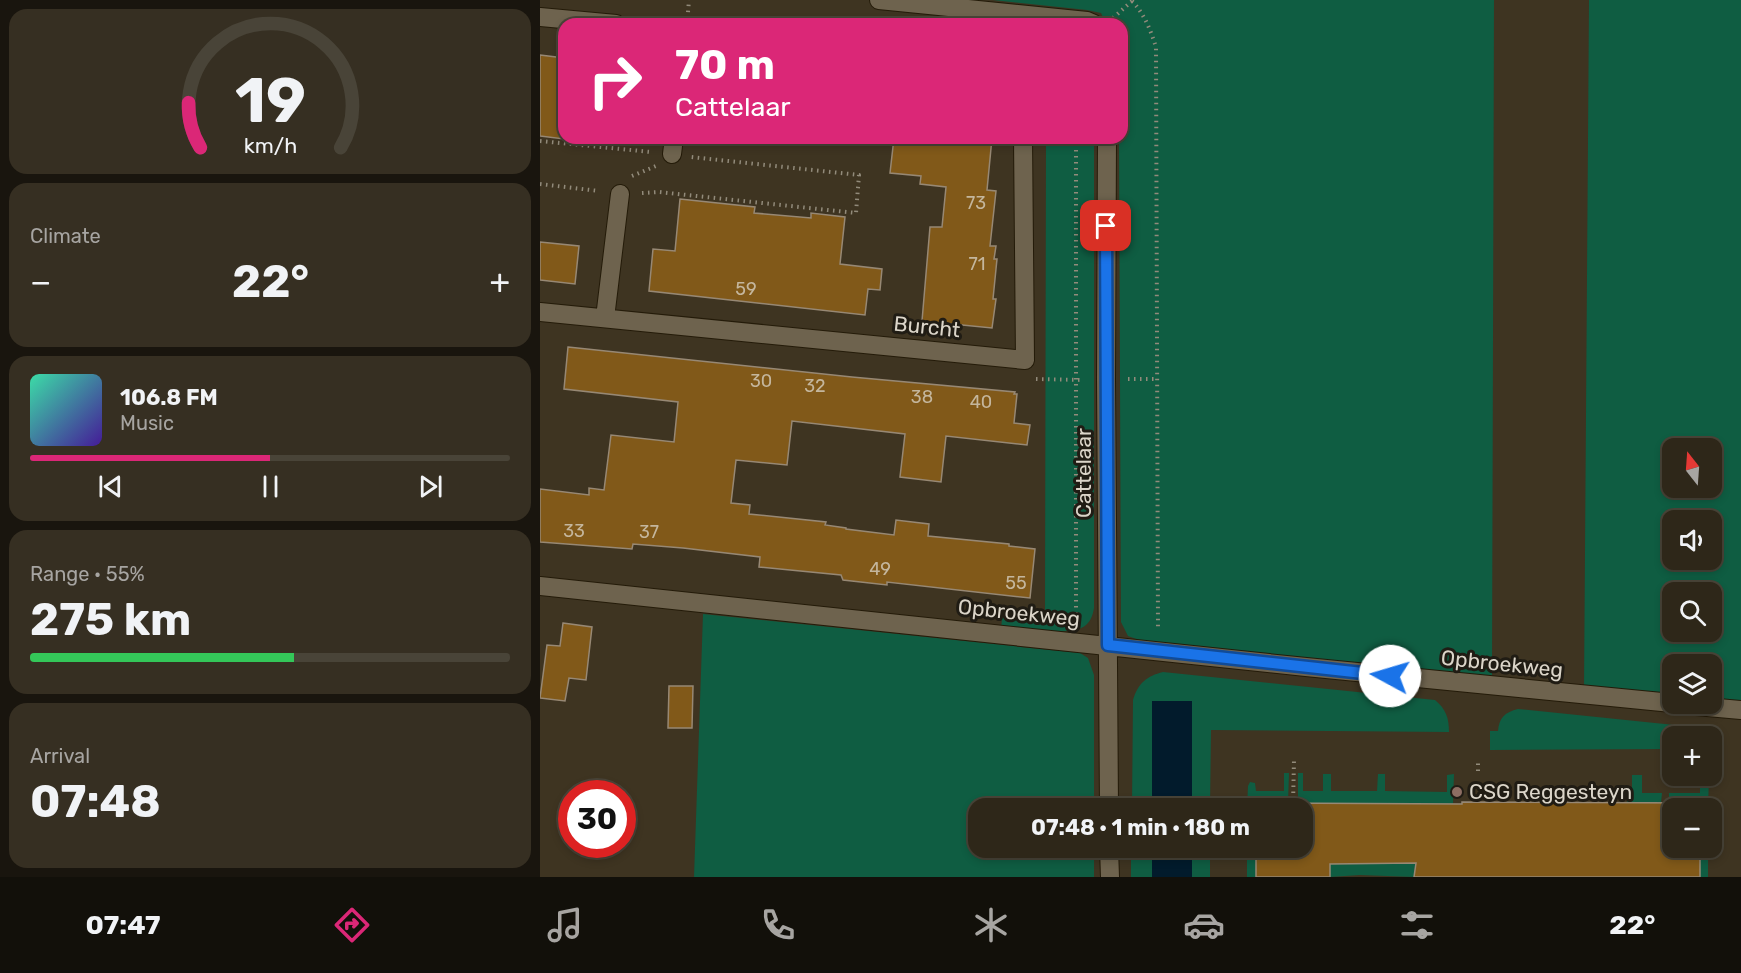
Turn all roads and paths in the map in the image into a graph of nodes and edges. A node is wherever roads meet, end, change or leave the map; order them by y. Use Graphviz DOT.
graph roads {
  1 [pos="689,0"];
  2 [pos="879,0"];
  3 [pos="1132,1"];
  4 [pos="939,15"];
  5 [pos="540,17"];
  6 [pos="688,18"];
  7 [pos="1013,18"];
  8 [pos="1113,18"];
  9 [pos="558,19"];
  10 [pos="540,141"];
  11 [pos="558,142"];
  12 [pos="620,144"];
  13 [pos="1023,144"];
  14 [pos="1076,144"];
  15 [pos="1107,144"];
  16 [pos="673,146"];
  17 [pos="540,184"];
  18 [pos="620,194"];
  19 [pos="540,312"];
  20 [pos="605,318"];
  21 [pos="1025,360"];
  22 [pos="1157,379"];
  23 [pos="1075,380"];
  24 [pos="1106,380"];
  25 [pos="540,586"];
  26 [pos="1076,642"];
  27 [pos="1108,645"];
  28 [pos="1158,651"];
  29 [pos="1662,702"];
  30 [pos="1722,708"];
  31 [pos="1741,710"];
  32 [pos="1294,760"];
  33 [pos="1478,760"];
  34 [pos="1478,771"];
  35 [pos="1109,798"];
  36 [pos="1293,798"];
  37 [pos="1109,858"];
  38 [pos="1110,877"];
  1 -- 6 [label="path"];
  2 -- 4 [label="street"];
  3 -- 8 [label="path"];
  3 -- 22 [label="path"];
  4 -- 7 [label="street"];
  5 -- 9 [label="street"];
  10 -- 11 [label="path"];
  12 -- 16 [label="path"];
  13 -- 21 [label="street"];
  14 -- 23 [label="path"];
  15 -- 24 [label="street, Cattelaar"];
  16 -- 18 [label="path"];
  16 -- 18 [label="path"];
  17 -- 18 [label="path"];
  18 -- 20 [label="street"];
  19 -- 20 [label="street, Burcht"];
  20 -- 21 [label="street, Burcht"];
  21 -- 23 [label="path"];
  22 -- 24 [label="path"];
  22 -- 28 [label="path"];
  23 -- 24 [label="path"];
  23 -- 26 [label="path"];
  24 -- 27 [label="street, Cattelaar"];
  25 -- 26 [label="street, Opbroekweg"];
  26 -- 27 [label="street, Opbroekweg"];
  27 -- 28 [label="street, Opbroekweg"];
  27 -- 35 [label="street, Cattelaar"];
  28 -- 29 [label="street, Opbroekweg"];
  30 -- 31 [label="street, Opbroekweg"];
  32 -- 36 [label="path"];
  33 -- 34 [label="path"];
  37 -- 38 [label="street"];
}
